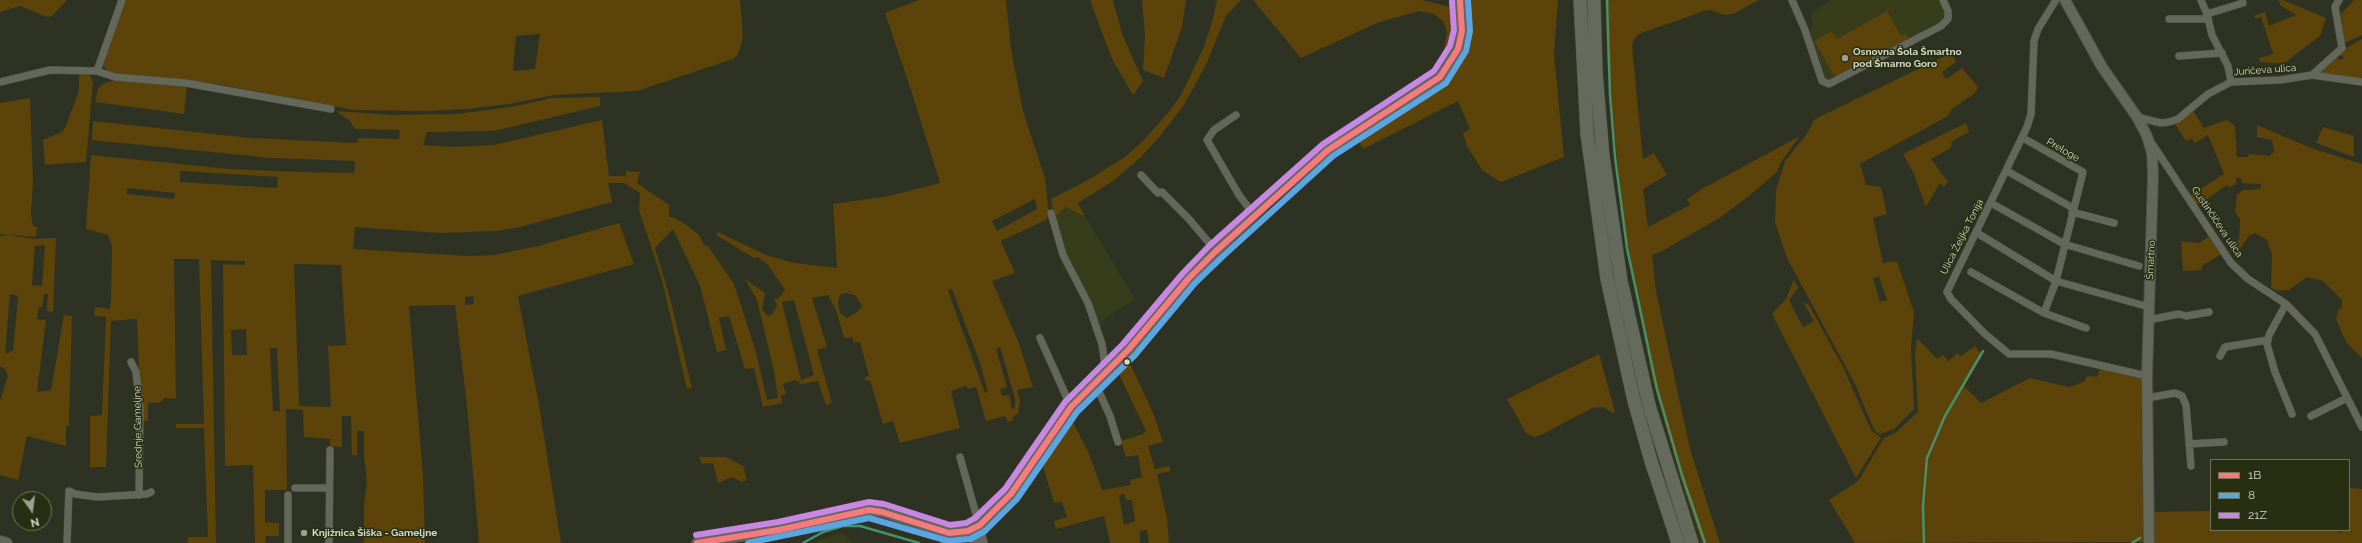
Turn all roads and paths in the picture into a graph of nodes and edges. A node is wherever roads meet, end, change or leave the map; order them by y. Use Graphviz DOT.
graph roads {
  1 [pos="122,0"];
  2 [pos="1460,0"];
  3 [pos="1580,0"];
  4 [pos="1594,0"];
  5 [pos="1792,0"];
  6 [pos="1943,0"];
  7 [pos="2056,0"];
  8 [pos="2065,0"];
  9 [pos="2201,0"];
  10 [pos="2339,0"];
  11 [pos="2243,3"];
  12 [pos="2208,16"];
  13 [pos="2169,19"];
  14 [pos="2222,53"];
  15 [pos="2179,56"];
  16 [pos="97,71"];
  17 [pos="2312,75"];
  18 [pos="0,82"];
  19 [pos="2231,82"];
  20 [pos="2362,82"];
  21 [pos="331,109"];
  22 [pos="1236,116"];
  23 [pos="2137,117"];
  24 [pos="2147,136"];
  25 [pos="2023,138"];
  26 [pos="2007,172"];
  27 [pos="1141,175"];
  28 [pos="1991,202"];
  29 [pos="2073,210"];
  30 [pos="1051,213"];
  31 [pos="1254,215"];
  32 [pos="2114,223"];
  33 [pos="1977,233"];
  34 [pos="2064,244"];
  35 [pos="1216,251"];
  36 [pos="2139,266"];
  37 [pos="1971,272"];
  38 [pos="2056,281"];
  39 [pos="2286,304"];
  40 [pos="2149,306"];
  41 [pos="2209,312"];
  42 [pos="2044,313"];
  43 [pos="2148,320"];
  44 [pos="2086,328"];
  45 [pos="1040,338"];
  46 [pos="2268,340"];
  47 [pos="2220,356"];
  48 [pos="131,362"];
  49 [pos="1106,373"];
  50 [pos="2147,376"];
  51 [pos="1095,383"];
  52 [pos="2147,398"];
  53 [pos="2347,398"];
  54 [pos="1071,408"];
  55 [pos="2292,414"];
  56 [pos="2311,416"];
  57 [pos="2362,427"];
  58 [pos="1118,442"];
  59 [pos="2224,442"];
  60 [pos="2190,444"];
  61 [pos="330,450"];
  62 [pos="960,457"];
  63 [pos="2191,466"];
  64 [pos="295,488"];
  65 [pos="329,488"];
  66 [pos="151,492"];
  67 [pos="139,495"];
  68 [pos="288,495"];
  69 [pos="980,525"];
  70 [pos="961,532"];
  71 [pos="949,533"];
  72 [pos="0,541"];
  73 [pos="7,543"];
  74 [pos="67,543"];
  75 [pos="288,543"];
  76 [pos="329,543"];
  77 [pos="697,543"];
  78 [pos="944,543"];
  79 [pos="983,543"];
  80 [pos="1678,543"];
  81 [pos="1692,543"];
  82 [pos="2149,543"];
  1 -- 16 [label="street"];
  2 -- 31 [label="street"];
  3 -- 80 [label="highway"];
  4 -- 81 [label="highway"];
  5 -- 6 [label="street"];
  7 -- 25 [label="street, Ulica Željka Tonija"];
  8 -- 23 [label="street, Šmartno"];
  9 -- 12 [label="street"];
  10 -- 17 [label="street"];
  11 -- 12 [label="street"];
  12 -- 13 [label="street"];
  12 -- 14 [label="street"];
  14 -- 15 [label="street"];
  14 -- 19 [label="street"];
  16 -- 18 [label="street"];
  16 -- 21 [label="street"];
  17 -- 19 [label="street, Juričeva ulica"];
  17 -- 20 [label="street, Juričeva ulica"];
  19 -- 23 [label="street, Juričeva ulica"];
  22 -- 31 [label="street"];
  23 -- 24 [label="street, Šmartno"];
  24 -- 39 [label="street, Gustinčičeva ulica"];
  24 -- 40 [label="street, Šmartno"];
  25 -- 26 [label="street, Ulica Željka Tonija"];
  25 -- 29 [label="street, Preloge"];
  26 -- 28 [label="street, Ulica Željka Tonija"];
  26 -- 29 [label="street"];
  27 -- 35 [label="street"];
  28 -- 33 [label="street, Ulica Željka Tonija"];
  28 -- 34 [label="street"];
  29 -- 32 [label="street"];
  29 -- 34 [label="street, Preloge"];
  30 -- 49 [label="street"];
  31 -- 35 [label="street"];
  33 -- 38 [label="street"];
  33 -- 50 [label="street, Ulica Željka Tonija"];
  34 -- 36 [label="street"];
  34 -- 38 [label="street, Preloge"];
  35 -- 49 [label="street"];
  37 -- 42 [label="street"];
  38 -- 40 [label="street"];
  38 -- 42 [label="street, Preloge"];
  39 -- 46 [label="street"];
  39 -- 53 [label="street, Gustinčičeva ulica"];
  40 -- 43 [label="street, Šmartno"];
  41 -- 43 [label="street"];
  42 -- 44 [label="street"];
  43 -- 50 [label="street, Šmartno"];
  45 -- 54 [label="street"];
  46 -- 47 [label="street"];
  46 -- 55 [label="street"];
  48 -- 67 [label="street, Srednje Gameljne"];
  49 -- 51 [label="street"];
  50 -- 52 [label="street, Šmartno"];
  51 -- 54 [label="street"];
  51 -- 58 [label="street"];
  52 -- 60 [label="street"];
  52 -- 82 [label="street, Šmartno"];
  53 -- 56 [label="street"];
  53 -- 57 [label="street, Gustinčičeva ulica"];
  54 -- 69 [label="street"];
  59 -- 60 [label="street"];
  60 -- 63 [label="street"];
  61 -- 65 [label="street"];
  62 -- 69 [label="street"];
  64 -- 65 [label="street"];
  65 -- 76 [label="street"];
  66 -- 67 [label="street"];
  67 -- 74 [label="street"];
  68 -- 75 [label="street"];
  69 -- 70 [label="street"];
  69 -- 79 [label="street"];
  70 -- 71 [label="street"];
  70 -- 79 [label="street"];
  71 -- 77 [label="street"];
  71 -- 78 [label="street"];
  72 -- 73 [label="street"];
}
